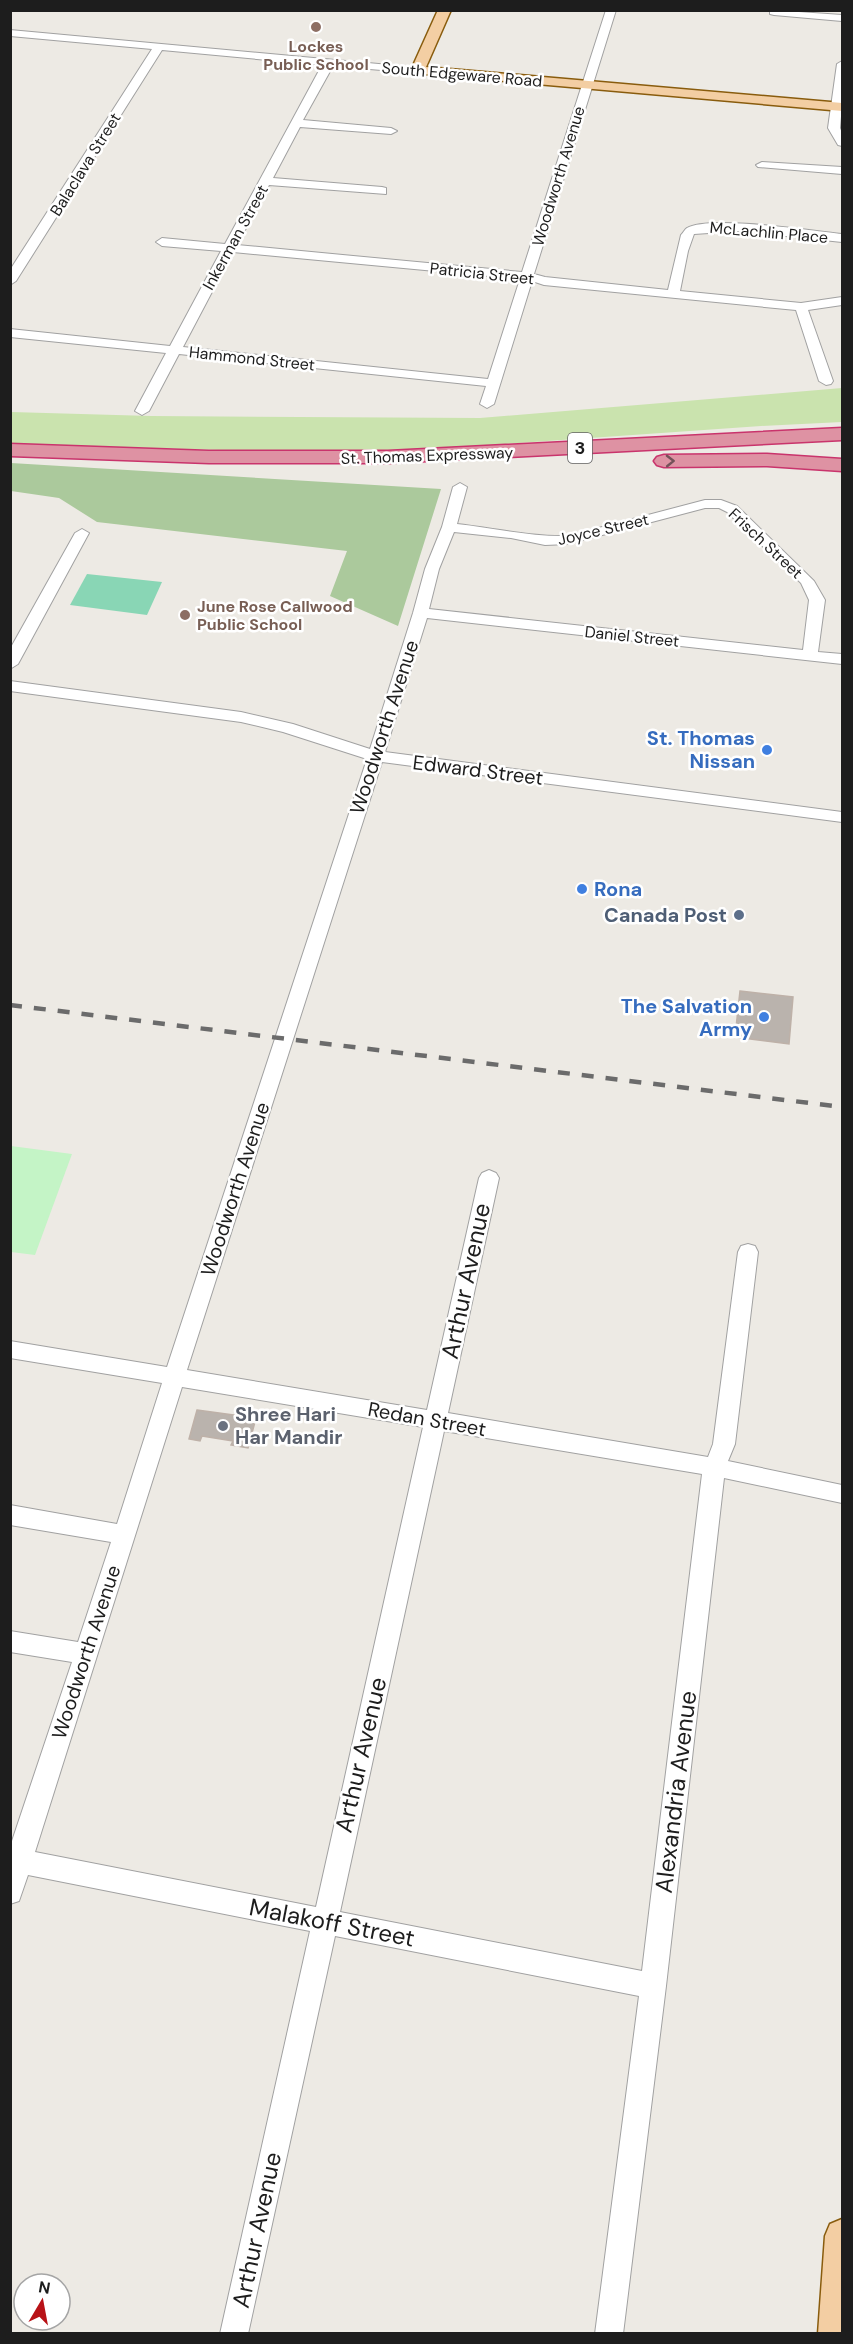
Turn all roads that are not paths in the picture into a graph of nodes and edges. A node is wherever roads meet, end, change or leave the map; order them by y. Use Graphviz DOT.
graph roads {
  1 [pos="445,10"];
  2 [pos="610,10"];
  3 [pos="773,13"];
  4 [pos="843,18"];
  5 [pos="10,33"];
  6 [pos="159,46"];
  7 [pos="214,52"];
  8 [pos="329,62"];
  9 [pos="843,64"];
  10 [pos="418,70"];
  11 [pos="137,81"];
  12 [pos="587,85"];
  13 [pos="839,107"];
  14 [pos="297,123"];
  15 [pos="391,131"];
  16 [pos="843,143"];
  17 [pos="762,165"];
  18 [pos="843,171"];
  19 [pos="265,181"];
  20 [pos="382,191"];
  21 [pos="843,238"];
  22 [pos="162,242"];
  23 [pos="228,248"];
  24 [pos="527,276"];
  25 [pos="10,281"];
  26 [pos="673,294"];
  27 [pos="843,301"];
  28 [pos="801,307"];
  29 [pos="10,333"];
  30 [pos="174,350"];
  31 [pos="826,381"];
  32 [pos="493,383"];
  33 [pos="487,404"];
  34 [pos="142,411"];
  35 [pos="843,434"];
  36 [pos="10,450"];
  37 [pos="318,458"];
  38 [pos="843,465"];
  39 [pos="460,487"];
  40 [pos="721,504"];
  41 [pos="449,528"];
  42 [pos="82,533"];
  43 [pos="421,613"];
  44 [pos="810,655"];
  45 [pos="843,659"];
  46 [pos="10,664"];
  47 [pos="10,686"];
  48 [pos="375,756"];
  49 [pos="843,817"];
  50 [pos="489,1178"];
  51 [pos="748,1252"];
  52 [pos="10,1349"];
  53 [pos="175,1376"];
  54 [pos="436,1420"];
  55 [pos="714,1467"];
  56 [pos="843,1494"];
  57 [pos="10,1515"];
  58 [pos="123,1535"];
  59 [pos="10,1641"];
  60 [pos="85,1654"];
  61 [pos="15,1860"];
  62 [pos="10,1892"];
  63 [pos="324,1921"];
  64 [pos="653,1986"];
  65 [pos="843,2236"];
  66 [pos="234,2334"];
  67 [pos="609,2334"];
  68 [pos="836,2334"];
  1 -- 10 [label="main road"];
  2 -- 12 [label="street, Woodworth Avenue"];
  3 -- 4 [label="street"];
  5 -- 6 [label="street, South Edgeware Road"];
  6 -- 7 [label="street, South Edgeware Road"];
  6 -- 11 [label="street, Balaclava Street"];
  7 -- 8 [label="street, South Edgeware Road"];
  7 -- 11 [label="street"];
  8 -- 10 [label="street, South Edgeware Road"];
  8 -- 14 [label="street, Inkerman Street"];
  9 -- 13 [label="street"];
  10 -- 12 [label="main road, South Edgeware Road"];
  11 -- 25 [label="street, Balaclava Street"];
  12 -- 13 [label="main road, South Edgeware Road"];
  12 -- 24 [label="street, Woodworth Avenue"];
  13 -- 16 [label="street"];
  14 -- 15 [label="street"];
  14 -- 19 [label="street, Inkerman Street"];
  17 -- 18 [label="street"];
  19 -- 20 [label="street"];
  19 -- 23 [label="street, Inkerman Street"];
  21 -- 26 [label="street, McLachlin Place"];
  22 -- 23 [label="street, Patricia Street"];
  23 -- 24 [label="street, Patricia Street"];
  23 -- 30 [label="street, Inkerman Street"];
  24 -- 26 [label="street, Patricia Street"];
  24 -- 32 [label="street, Woodworth Avenue"];
  26 -- 28 [label="street, Patricia Street"];
  27 -- 28 [label="street"];
  28 -- 31 [label="street"];
  29 -- 30 [label="street, Hammond Street"];
  30 -- 32 [label="street, Hammond Street"];
  30 -- 34 [label="street, Inkerman Street"];
  32 -- 33 [label="street, Woodworth Avenue"];
  35 -- 37 [label="highway, St. Thomas Expressway / 3"];
  36 -- 37 [label="highway, St. Thomas Expressway / 3"];
  37 -- 38 [label="highway, one-way"];
  39 -- 41 [label="street, Woodworth Avenue"];
  40 -- 41 [label="street, Joyce Street"];
  40 -- 44 [label="street, Frisch Street"];
  41 -- 43 [label="street, Woodworth Avenue"];
  42 -- 46 [label="street"];
  43 -- 44 [label="street, Daniel Street"];
  43 -- 48 [label="street, Woodworth Avenue"];
  44 -- 45 [label="street, Daniel Street"];
  47 -- 48 [label="street, Edward Street"];
  48 -- 49 [label="street, Edward Street"];
  48 -- 53 [label="street, Woodworth Avenue"];
  50 -- 54 [label="street, Arthur Avenue"];
  51 -- 55 [label="street, Alexandria Avenue"];
  52 -- 53 [label="street, Redan Street"];
  53 -- 54 [label="street, Redan Street"];
  53 -- 58 [label="street, Woodworth Avenue"];
  54 -- 55 [label="street, Redan Street"];
  54 -- 63 [label="street, Arthur Avenue"];
  55 -- 56 [label="street, Redan Street"];
  55 -- 64 [label="street, Alexandria Avenue"];
  57 -- 58 [label="street"];
  58 -- 60 [label="street, Woodworth Avenue"];
  59 -- 60 [label="street"];
  60 -- 61 [label="street, Woodworth Avenue"];
  61 -- 62 [label="street, Woodworth Avenue"];
  61 -- 63 [label="street, Malakoff Street"];
  63 -- 64 [label="street, Malakoff Street"];
  63 -- 66 [label="street, Arthur Avenue"];
  64 -- 67 [label="street, Alexandria Avenue"];
  65 -- 68 [label="main road"];
}
